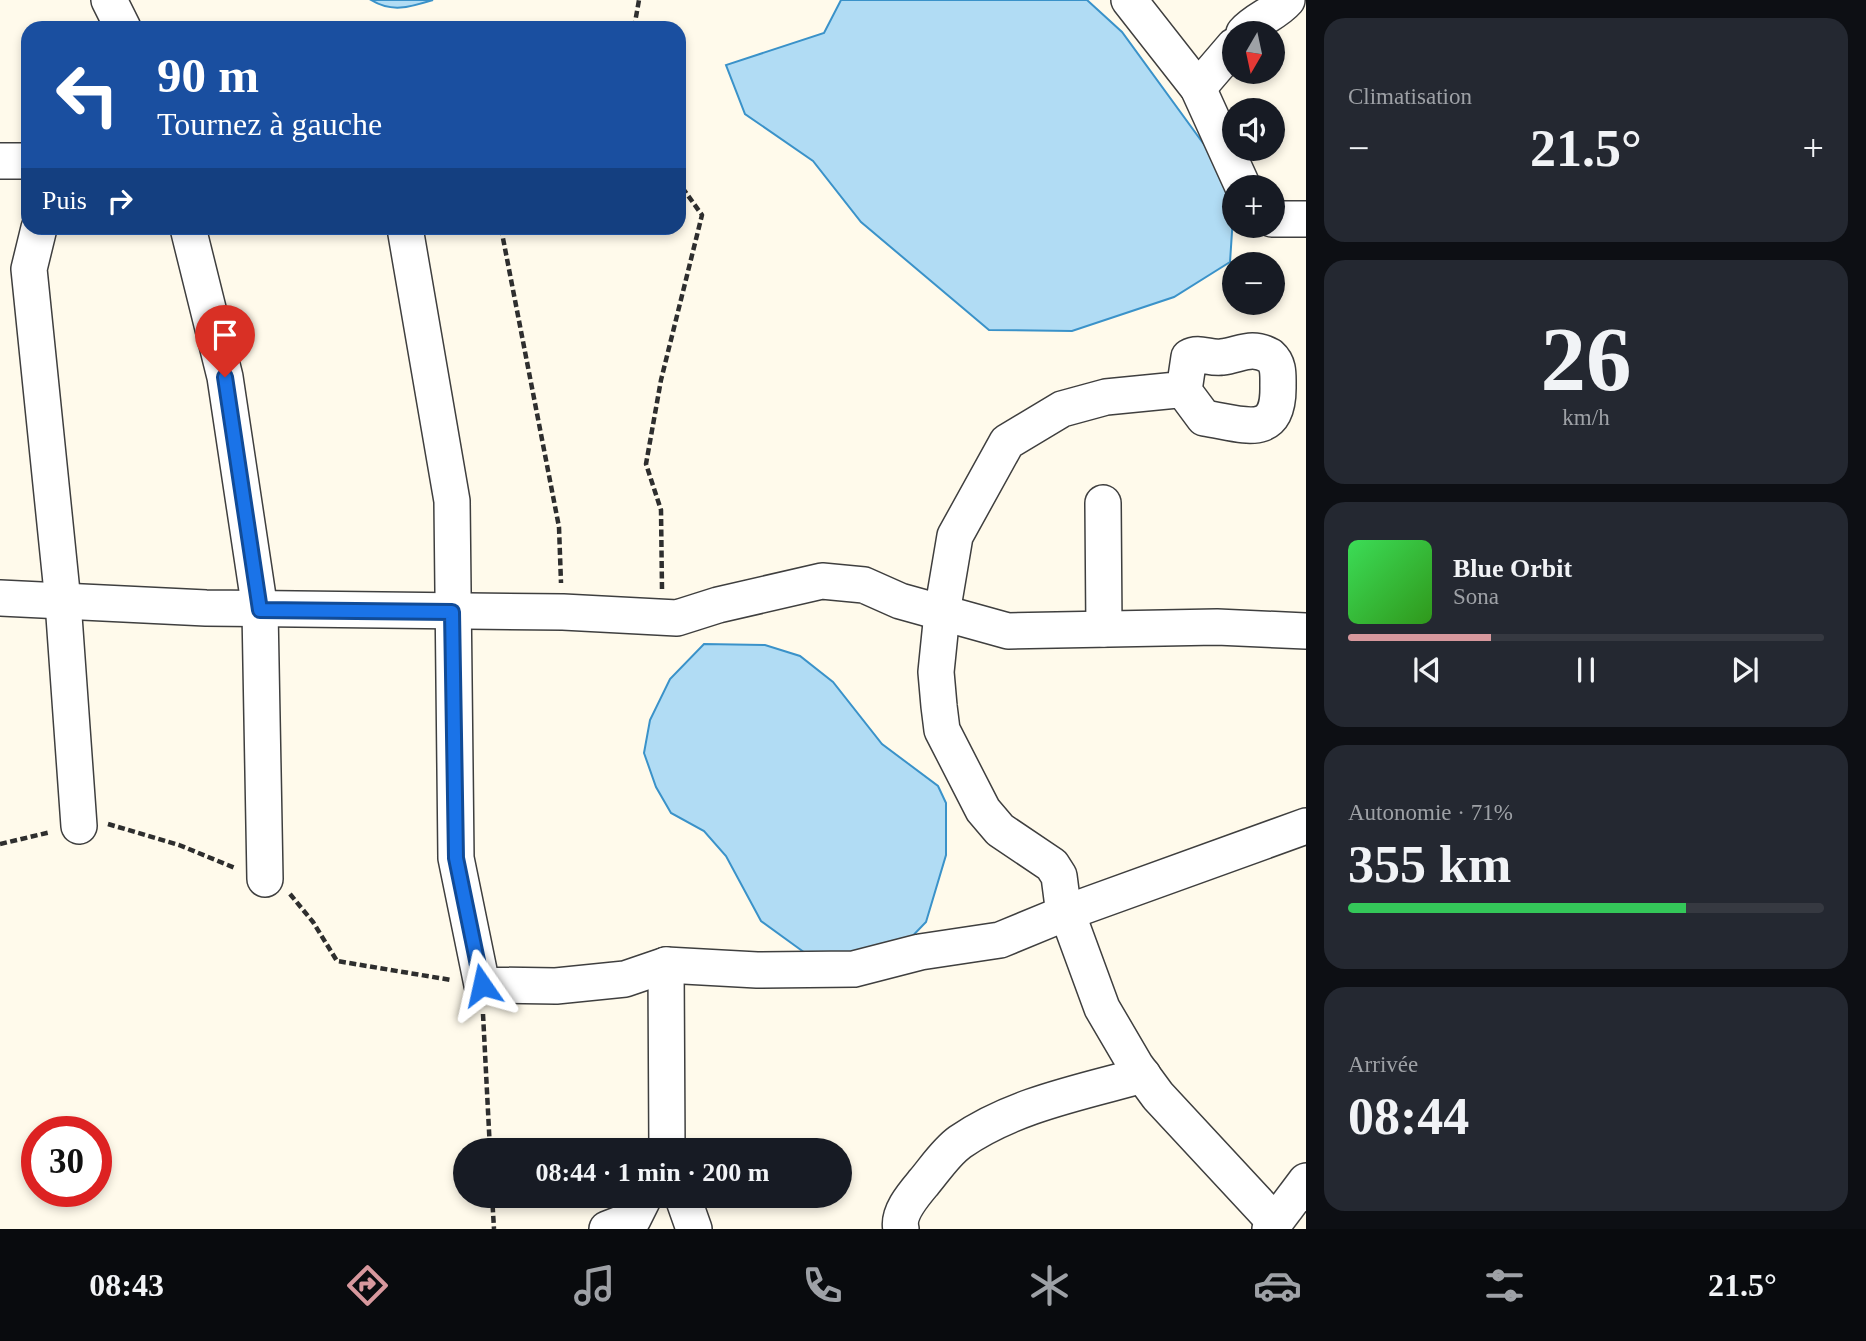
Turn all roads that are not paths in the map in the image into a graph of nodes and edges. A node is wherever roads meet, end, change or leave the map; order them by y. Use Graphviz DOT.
graph roads {
  1 [pos="109,0"];
  2 [pos="1129,0"];
  3 [pos="1287,0"];
  4 [pos="120,21"];
  5 [pos="1260,21"];
  6 [pos="1222,60"];
  7 [pos="1198,88"];
  8 [pos="0,161"];
  9 [pos="21,161"];
  10 [pos="1238,175"];
  11 [pos="1285,219"];
  12 [pos="1306,219"];
  13 [pos="37,235"];
  14 [pos="190,235"];
  15 [pos="406,235"];
  16 [pos="1181,387"];
  17 [pos="1292,410"];
  18 [pos="1103,503"];
  19 [pos="0,598"];
  20 [pos="63,602"];
  21 [pos="260,610"];
  22 [pos="452,612"];
  23 [pos="942,613"];
  24 [pos="1104,629"];
  25 [pos="1306,631"];
  26 [pos="79,826"];
  27 [pos="1306,826"];
  28 [pos="265,879"];
  29 [pos="1068,912"];
  30 [pos="666,965"];
  31 [pos="1143,1075"];
  32 [pos="666,1138"];
  33 [pos="1306,1181"];
  34 [pos="638,1208"];
  35 [pos="687,1208"];
  36 [pos="1273,1226"];
  37 [pos="607,1229"];
  38 [pos="694,1229"];
  39 [pos="901,1229"];
  1 -- 4 [label="street"];
  2 -- 7 [label="street"];
  3 -- 5 [label="street"];
  6 -- 7 [label="street"];
  7 -- 10 [label="street"];
  8 -- 9 [label="street"];
  11 -- 12 [label="street"];
  13 -- 20 [label="street"];
  14 -- 21 [label="street"];
  15 -- 22 [label="street"];
  16 -- 17 [label="street"];
  16 -- 17 [label="street"];
  16 -- 23 [label="street"];
  18 -- 24 [label="street"];
  19 -- 20 [label="street"];
  20 -- 21 [label="street"];
  20 -- 26 [label="street"];
  21 -- 22 [label="street"];
  21 -- 28 [label="street"];
  22 -- 23 [label="street"];
  22 -- 30 [label="street"];
  23 -- 24 [label="street"];
  23 -- 29 [label="street"];
  24 -- 25 [label="street"];
  27 -- 29 [label="street"];
  29 -- 30 [label="street"];
  29 -- 31 [label="street"];
  30 -- 32 [label="street"];
  31 -- 36 [label="street"];
  31 -- 39 [label="street"];
  33 -- 36 [label="street"];
  34 -- 37 [label="street"];
  35 -- 38 [label="street"];
}
